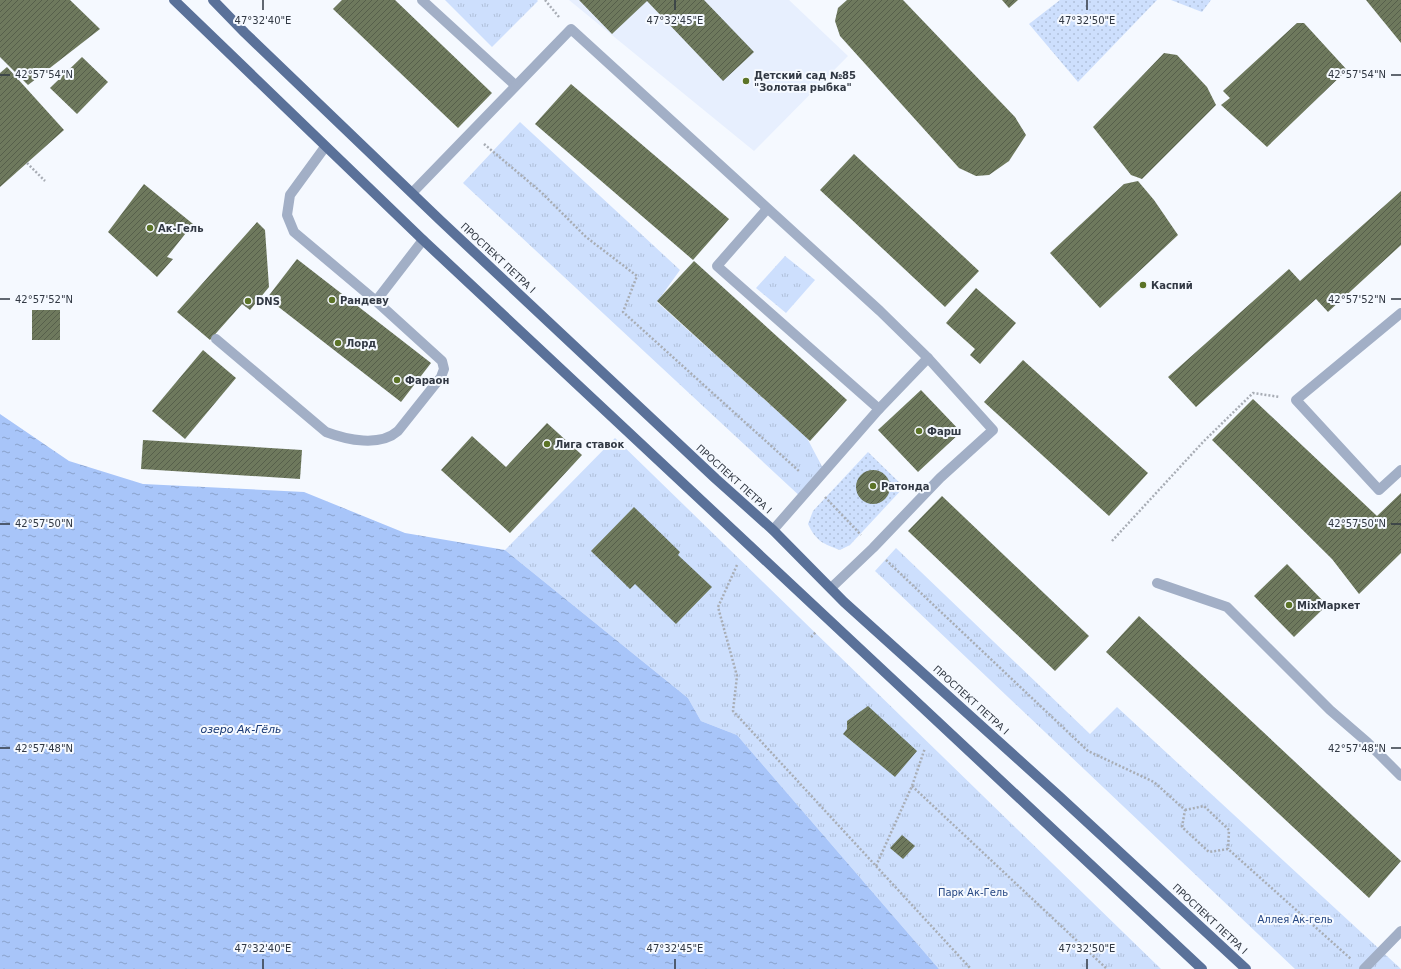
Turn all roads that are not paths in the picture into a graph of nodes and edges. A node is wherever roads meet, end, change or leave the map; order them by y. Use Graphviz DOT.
graph roads {
  1 [pos="174,0"];
  2 [pos="214,0"];
  3 [pos="422,0"];
  4 [pos="515,85"];
  5 [pos="325,148"];
  6 [pos="413,192"];
  7 [pos="768,208"];
  8 [pos="423,240"];
  9 [pos="376,301"];
  10 [pos="1401,313"];
  11 [pos="216,339"];
  12 [pos="928,358"];
  13 [pos="879,409"];
  14 [pos="1401,470"];
  15 [pos="773,530"];
  16 [pos="1157,583"];
  17 [pos="831,588"];
  18 [pos="1401,776"];
  19 [pos="1401,931"];
  20 [pos="1360,966"];
  21 [pos="1202,969"];
  22 [pos="1246,969"];
  1 -- 5 [label="main road"];
  2 -- 6 [label="main road, ПРОСПЕКТ ПЕТРА I"];
  3 -- 4 [label="lane"];
  4 -- 6 [label="lane"];
  4 -- 7 [label="lane"];
  5 -- 8 [label="main road"];
  5 -- 9 [label="lane"];
  6 -- 15 [label="main road, ПРОСПЕКТ ПЕТРА I"];
  7 -- 12 [label="lane"];
  7 -- 13 [label="lane"];
  8 -- 9 [label="lane"];
  8 -- 21 [label="main road"];
  9 -- 11 [label="lane"];
  10 -- 14 [label="lane"];
  12 -- 13 [label="lane"];
  12 -- 17 [label="lane"];
  13 -- 15 [label="lane"];
  15 -- 17 [label="main road, ПРОСПЕКТ ПЕТРА I"];
  16 -- 18 [label="lane"];
  17 -- 22 [label="main road, ПРОСПЕКТ ПЕТРА I"];
  19 -- 20 [label="lane"];
}
